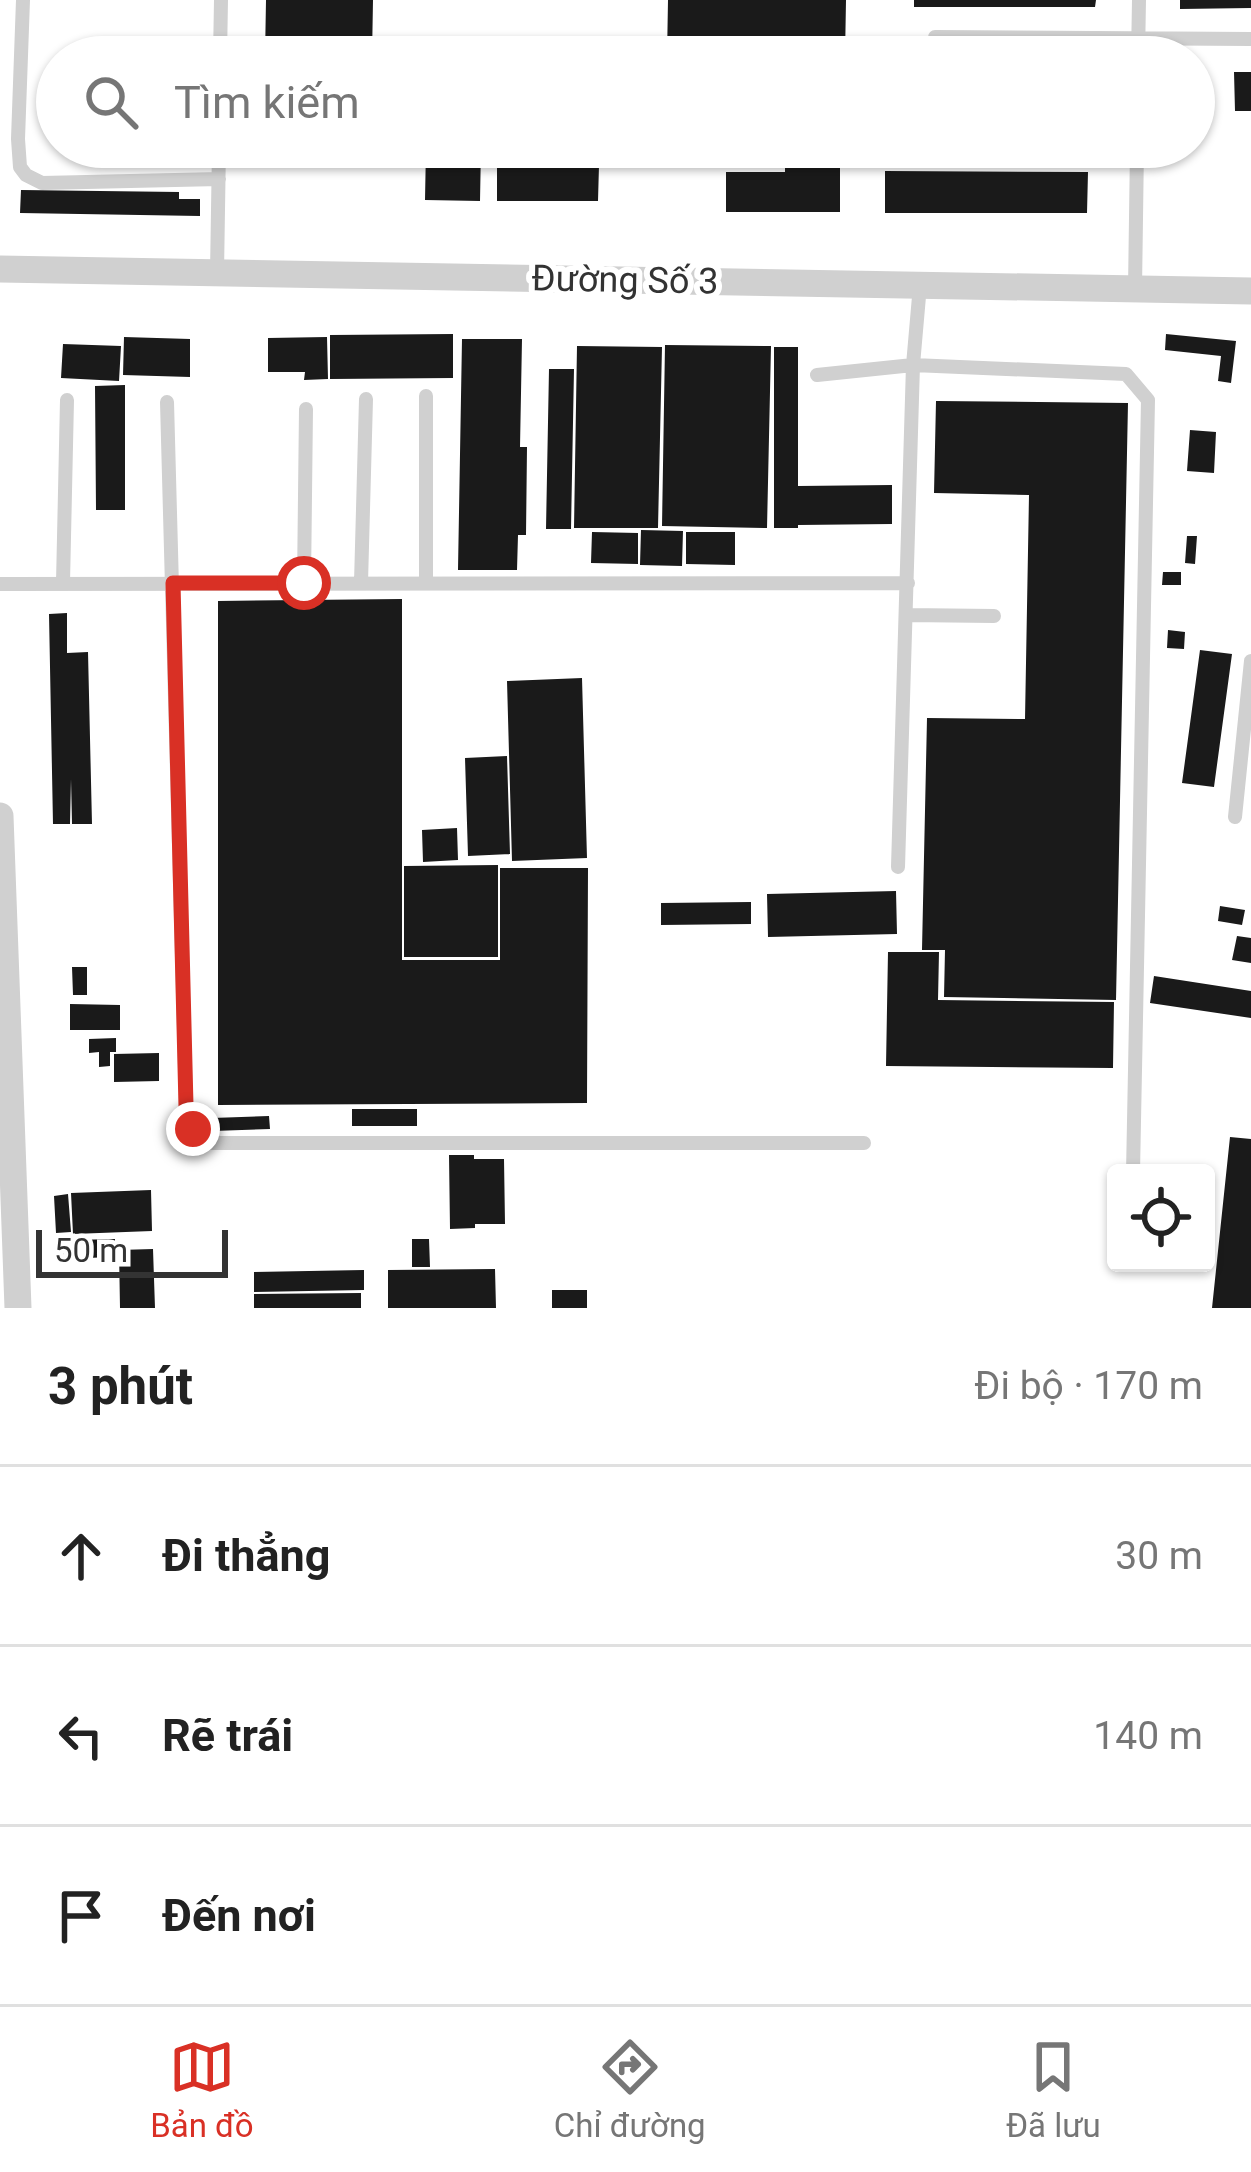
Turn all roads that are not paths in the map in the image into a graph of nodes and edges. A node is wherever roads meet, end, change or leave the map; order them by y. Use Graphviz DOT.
graph roads {
  1 [pos="23,0"];
  2 [pos="221,0"];
  3 [pos="1139,0"];
  4 [pos="220,36"];
  5 [pos="1138,36"];
  6 [pos="1215,38"];
  7 [pos="1251,39"];
  8 [pos="219,168"];
  9 [pos="1137,168"];
  10 [pos="219,179"];
  11 [pos="0,269"];
  12 [pos="218,273"];
  13 [pos="920,286"];
  14 [pos="1135,290"];
  15 [pos="1251,291"];
  16 [pos="913,365"];
  17 [pos="817,375"];
  18 [pos="426,396"];
  19 [pos="366,399"];
  20 [pos="67,400"];
  21 [pos="166,401"];
  22 [pos="307,409"];
  23 [pos="173,583"];
  24 [pos="304,583"];
  25 [pos="361,583"];
  26 [pos="426,583"];
  27 [pos="908,583"];
  28 [pos="0,584"];
  29 [pos="63,584"];
  30 [pos="907,615"];
  31 [pos="994,616"];
  32 [pos="1251,661"];
  33 [pos="0,817"];
  34 [pos="1235,817"];
  35 [pos="898,867"];
  36 [pos="2,907"];
  37 [pos="864,1143"];
  38 [pos="1133,1164"];
  39 [pos="8,1251"];
  40 [pos="18,1308"];
  1 -- 10 [label="lane"];
  2 -- 4 [label="lane"];
  3 -- 5 [label="lane"];
  6 -- 7 [label="lane"];
  8 -- 10 [label="lane"];
  9 -- 14 [label="lane"];
  10 -- 12 [label="lane"];
  11 -- 12 [label="street, Đường Số 3"];
  12 -- 13 [label="street, Đường Số 3"];
  13 -- 14 [label="street, Đường Số 3"];
  13 -- 16 [label="lane"];
  14 -- 15 [label="street, Đường Số 3"];
  16 -- 17 [label="lane"];
  16 -- 27 [label="lane"];
  16 -- 38 [label="lane"];
  18 -- 26 [label="lane"];
  19 -- 25 [label="lane"];
  20 -- 29 [label="lane"];
  21 -- 23 [label="lane"];
  22 -- 24 [label="lane"];
  23 -- 24 [label="lane"];
  23 -- 29 [label="lane"];
  23 -- 37 [label="lane"];
  24 -- 25 [label="lane"];
  25 -- 26 [label="lane"];
  26 -- 27 [label="lane"];
  27 -- 30 [label="lane"];
  28 -- 29 [label="lane"];
  30 -- 31 [label="lane"];
  30 -- 35 [label="lane"];
  32 -- 34 [label="lane"];
  33 -- 36 [label="street"];
  36 -- 39 [label="street"];
  39 -- 40 [label="street"];
}
